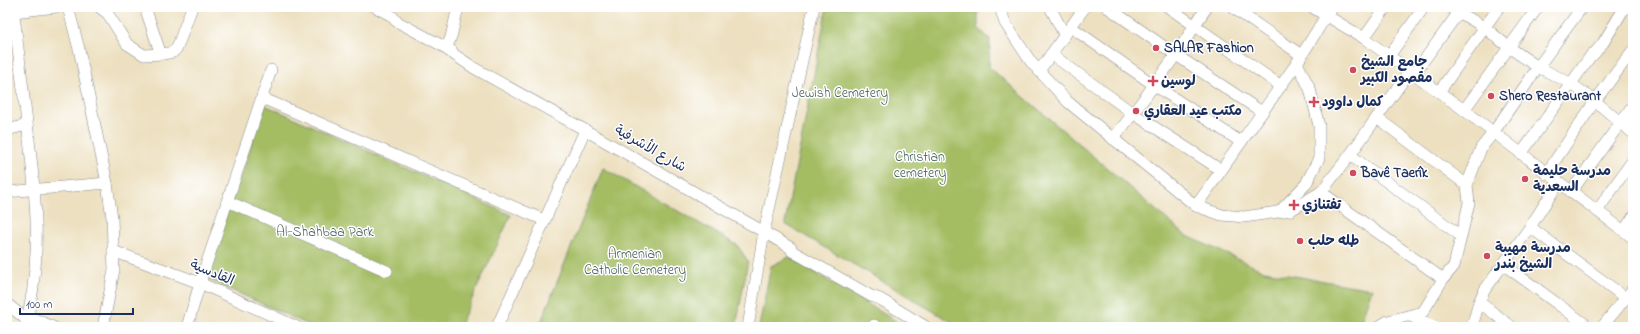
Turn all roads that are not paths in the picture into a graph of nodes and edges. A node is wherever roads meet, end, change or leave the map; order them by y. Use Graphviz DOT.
graph roads {
  1 [pos="56,7"];
  2 [pos="68,7"];
  3 [pos="99,7"];
  4 [pos="146,7"];
  5 [pos="192,7"];
  6 [pos="366,7"];
  7 [pos="375,7"];
  8 [pos="458,7"];
  9 [pos="814,7"];
  10 [pos="1000,7"];
  11 [pos="1050,7"];
  12 [pos="1085,7"];
  13 [pos="1107,7"];
  14 [pos="1168,7"];
  15 [pos="1208,7"];
  16 [pos="1232,7"];
  17 [pos="1312,7"];
  18 [pos="1333,7"];
  19 [pos="1386,7"];
  20 [pos="1424,7"];
  21 [pos="1499,7"];
  22 [pos="1538,7"];
  23 [pos="1582,7"];
  24 [pos="1625,7"];
  25 [pos="13,9"];
  26 [pos="1457,9"];
  27 [pos="1326,16"];
  28 [pos="396,21"];
  29 [pos="1193,26"];
  30 [pos="1484,27"];
  31 [pos="1068,30"];
  32 [pos="1364,38"];
  33 [pos="1510,48"];
  34 [pos="446,49"];
  35 [pos="1633,50"];
  36 [pos="163,54"];
  37 [pos="1051,54"];
  38 [pos="1176,55"];
  39 [pos="1389,56"];
  40 [pos="1299,59"];
  41 [pos="1538,67"];
  42 [pos="271,70"];
  43 [pos="1039,71"];
  44 [pos="1412,72"];
  45 [pos="1570,83"];
  46 [pos="1154,85"];
  47 [pos="1281,86"];
  48 [pos="1439,92"];
  49 [pos="262,98"];
  50 [pos="1595,101"];
  51 [pos="1633,105"];
  52 [pos="1464,110"];
  53 [pos="1262,112"];
  54 [pos="1134,114"];
  55 [pos="1377,118"];
  56 [pos="1620,123"];
  57 [pos="27,125"];
  58 [pos="7,126"];
  59 [pos="585,130"];
  60 [pos="1493,133"];
  61 [pos="1633,133"];
  62 [pos="1113,138"];
  63 [pos="1241,142"];
  64 [pos="1521,154"];
  65 [pos="1350,155"];
  66 [pos="1633,160"];
  67 [pos="1221,170"];
  68 [pos="1546,174"];
  69 [pos="1559,182"];
  70 [pos="107,183"];
  71 [pos="1468,185"];
  72 [pos="35,189"];
  73 [pos="7,192"];
  74 [pos="1320,192"];
  75 [pos="1571,192"];
  76 [pos="227,201"];
  77 [pos="1196,206"];
  78 [pos="1280,211"];
  79 [pos="1597,211"];
  80 [pos="1633,217"];
  81 [pos="544,220"];
  82 [pos="1530,227"];
  83 [pos="1624,231"];
  84 [pos="764,232"];
  85 [pos="1461,236"];
  86 [pos="1633,238"];
  87 [pos="113,251"];
  88 [pos="1503,264"];
  89 [pos="387,271"];
  90 [pos="1443,279"];
  91 [pos="200,283"];
  92 [pos="1633,289"];
  93 [pos="1626,298"];
  94 [pos="1479,302"];
  95 [pos="7,304"];
  96 [pos="1410,316"];
  97 [pos="27,321"];
  98 [pos="276,322"];
  99 [pos="53,327"];
  100 [pos="103,327"];
  101 [pos="187,327"];
  102 [pos="297,327"];
  103 [pos="497,327"];
  104 [pos="748,327"];
  105 [pos="926,327"];
  106 [pos="1378,327"];
  107 [pos="1435,327"];
  108 [pos="1472,327"];
  109 [pos="1512,327"];
  110 [pos="1589,327"];
  111 [pos="1602,327"];
  1 -- 25 [label="street"];
  2 -- 70 [label="street"];
  3 -- 36 [label="street"];
  4 -- 36 [label="street"];
  5 -- 36 [label="street"];
  6 -- 28 [label="street, شارع الأشرفية"];
  7 -- 28 [label="street, شارع الأشرفية"];
  8 -- 34 [label="street"];
  9 -- 84 [label="street"];
  10 -- 43 [label="street"];
  11 -- 31 [label="street"];
  12 -- 31 [label="street"];
  13 -- 38 [label="street"];
  14 -- 29 [label="street"];
  15 -- 29 [label="street"];
  16 -- 40 [label="street"];
  17 -- 27 [label="street"];
  18 -- 27 [label="street"];
  19 -- 32 [label="street"];
  20 -- 39 [label="street"];
  21 -- 30 [label="street"];
  22 -- 33 [label="street"];
  23 -- 41 [label="street"];
  24 -- 45 [label="street"];
  25 -- 57 [label="street"];
  26 -- 30 [label="street"];
  26 -- 44 [label="street"];
  27 -- 32 [label="street"];
  27 -- 40 [label="street"];
  28 -- 34 [label="street, شارع الأشرفية"];
  29 -- 38 [label="street"];
  29 -- 47 [label="street"];
  30 -- 33 [label="street"];
  30 -- 48 [label="street"];
  31 -- 37 [label="street"];
  31 -- 46 [label="street"];
  32 -- 39 [label="street"];
  33 -- 41 [label="street"];
  33 -- 52 [label="street"];
  34 -- 59 [label="street, شارع الأشرفية"];
  35 -- 50 [label="street"];
  37 -- 43 [label="street"];
  37 -- 54 [label="street"];
  38 -- 46 [label="street"];
  38 -- 53 [label="street"];
  39 -- 44 [label="street"];
  40 -- 47 [label="street"];
  40 -- 78 [label="street"];
  41 -- 45 [label="street"];
  41 -- 60 [label="street"];
  42 -- 49 [label="street"];
  43 -- 62 [label="street"];
  44 -- 48 [label="street"];
  44 -- 55 [label="street"];
  45 -- 50 [label="street"];
  45 -- 64 [label="street"];
  46 -- 54 [label="street"];
  46 -- 63 [label="street"];
  47 -- 53 [label="street"];
  48 -- 52 [label="street"];
  49 -- 76 [label="street"];
  49 -- 81 [label="street"];
  50 -- 56 [label="street"];
  50 -- 68 [label="street"];
  51 -- 56 [label="street"];
  52 -- 60 [label="street"];
  53 -- 63 [label="street"];
  54 -- 62 [label="street"];
  54 -- 67 [label="street"];
  55 -- 65 [label="street"];
  55 -- 71 [label="street"];
  56 -- 61 [label="street"];
  56 -- 75 [label="street"];
  57 -- 58 [label="street"];
  57 -- 72 [label="street"];
  59 -- 81 [label="street"];
  59 -- 84 [label="street, شارع الأشرفية"];
  60 -- 64 [label="street"];
  60 -- 71 [label="street"];
  62 -- 77 [label="street"];
  63 -- 67 [label="street"];
  64 -- 68 [label="street"];
  65 -- 74 [label="street"];
  65 -- 85 [label="street"];
  66 -- 79 [label="street"];
  67 -- 77 [label="street"];
  68 -- 69 [label="street"];
  69 -- 75 [label="street"];
  69 -- 82 [label="street"];
  70 -- 72 [label="street"];
  70 -- 87 [label="street"];
  71 -- 85 [label="street"];
  72 -- 73 [label="street"];
  72 -- 97 [label="street"];
  74 -- 78 [label="street"];
  74 -- 90 [label="street"];
  75 -- 79 [label="street"];
  76 -- 89 [label="street"];
  76 -- 91 [label="street"];
  77 -- 78 [label="street"];
  79 -- 83 [label="street"];
  80 -- 83 [label="street"];
  81 -- 103 [label="street"];
  82 -- 88 [label="street"];
  82 -- 93 [label="street"];
  83 -- 86 [label="street"];
  84 -- 104 [label="street"];
  84 -- 105 [label="street, شارع الأشرفية"];
  85 -- 90 [label="street"];
  87 -- 91 [label="street, القادسية"];
  87 -- 100 [label="street"];
  88 -- 94 [label="street"];
  88 -- 110 [label="street"];
  90 -- 96 [label="street"];
  91 -- 98 [label="street, القادسية"];
  91 -- 101 [label="street"];
  92 -- 93 [label="street"];
  93 -- 111 [label="street"];
  94 -- 108 [label="street"];
  94 -- 109 [label="street"];
  95 -- 97 [label="street"];
  96 -- 106 [label="street"];
  96 -- 107 [label="street"];
  97 -- 99 [label="street"];
  98 -- 102 [label="street, القادسية"];
}
